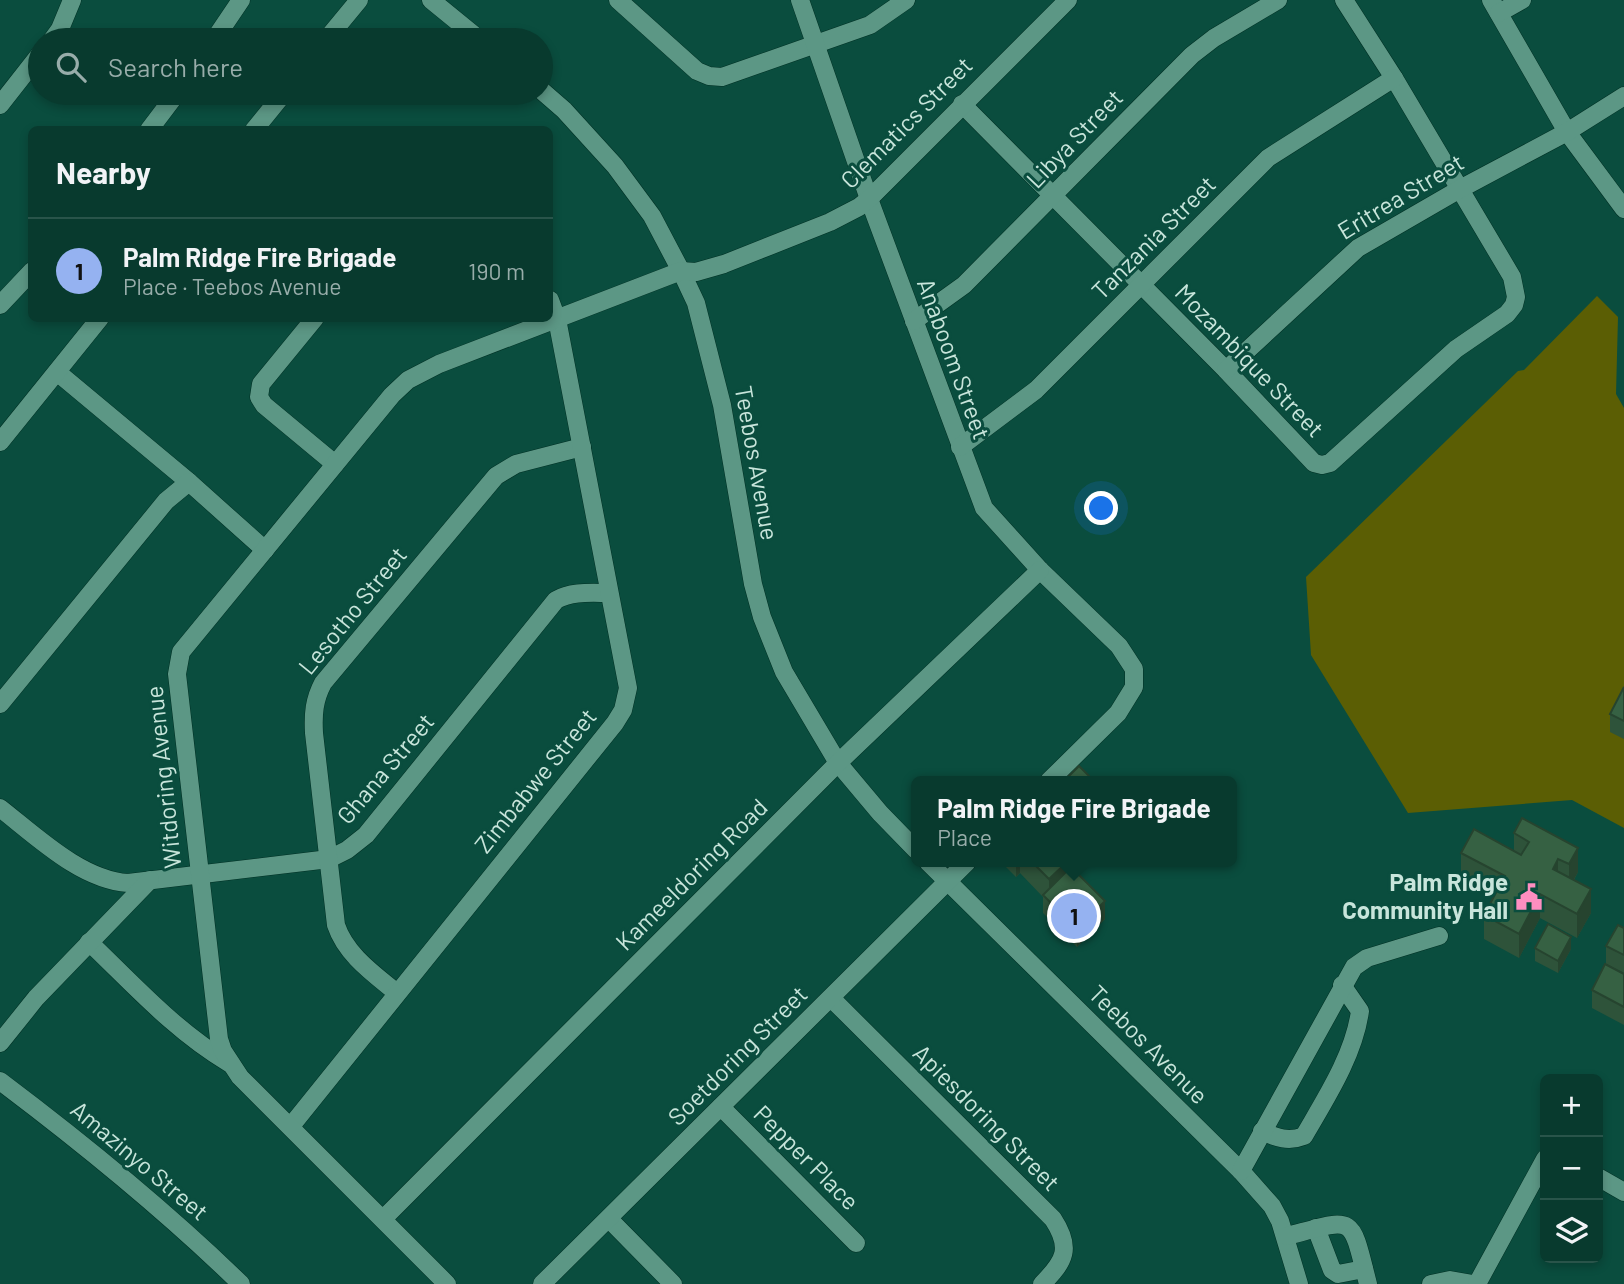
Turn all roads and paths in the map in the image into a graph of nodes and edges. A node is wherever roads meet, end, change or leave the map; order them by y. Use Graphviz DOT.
graph roads {
  1 [pos="72,0"];
  2 [pos="240,0"];
  3 [pos="359,0"];
  4 [pos="431,0"];
  5 [pos="618,0"];
  6 [pos="800,0"];
  7 [pos="906,0"];
  8 [pos="1068,0"];
  9 [pos="1278,0"];
  10 [pos="1343,0"];
  11 [pos="1522,0"];
  12 [pos="1495,6"];
  13 [pos="60,28"];
  14 [pos="222,28"];
  15 [pos="337,28"];
  16 [pos="465,28"];
  17 [pos="815,43"];
  18 [pos="28,69"];
  19 [pos="1394,78"];
  20 [pos="1624,96"];
  21 [pos="553,100"];
  22 [pos="962,104"];
  23 [pos="0,105"];
  24 [pos="168,105"];
  25 [pos="274,105"];
  26 [pos="152,126"];
  27 [pos="257,126"];
  28 [pos="1567,132"];
  29 [pos="1460,189"];
  30 [pos="1053,197"];
  31 [pos="869,199"];
  32 [pos="1624,209"];
  33 [pos="681,271"];
  34 [pos="28,275"];
  35 [pos="1142,286"];
  36 [pos="0,305"];
  37 [pos="553,308"];
  38 [pos="557,319"];
  39 [pos="553,321"];
  40 [pos="914,321"];
  41 [pos="97,322"];
  42 [pos="312,322"];
  43 [pos="549,322"];
  44 [pos="1226,370"];
  45 [pos="57,372"];
  46 [pos="0,442"];
  47 [pos="582,447"];
  48 [pos="960,447"];
  49 [pos="335,464"];
  50 [pos="189,482"];
  51 [pos="265,550"];
  52 [pos="1040,570"];
  53 [pos="610,593"];
  54 [pos="0,704"];
  55 [pos="838,763"];
  56 [pos="1054,776"];
  57 [pos="0,808"];
  58 [pos="911,845"];
  59 [pos="328,859"];
  60 [pos="933,867"];
  61 [pos="962,867"];
  62 [pos="198,873"];
  63 [pos="150,880"];
  64 [pos="948,881"];
  65 [pos="1439,936"];
  66 [pos="89,942"];
  67 [pos="1342,985"];
  68 [pos="397,993"];
  69 [pos="831,998"];
  70 [pos="0,1043"];
  71 [pos="230,1063"];
  72 [pos="0,1081"];
  73 [pos="721,1107"];
  74 [pos="291,1126"];
  75 [pos="1262,1131"];
  76 [pos="1540,1167"];
  77 [pos="1241,1171"];
  78 [pos="1603,1180"];
  79 [pos="1624,1192"];
  80 [pos="383,1219"];
  81 [pos="609,1219"];
  82 [pos="1316,1228"];
  83 [pos="1287,1236"];
  84 [pos="856,1243"];
  85 [pos="1366,1277"];
  86 [pos="242,1284"];
  87 [pos="447,1284"];
  88 [pos="542,1284"];
  89 [pos="673,1284"];
  90 [pos="1042,1284"];
  91 [pos="1299,1284"];
  92 [pos="1431,1284"];
  93 [pos="1475,1284"];
  1 -- 13 [label="street"];
  2 -- 14 [label="street"];
  3 -- 15 [label="street"];
  4 -- 16 [label="street"];
  5 -- 17 [label="street"];
  6 -- 17 [label="street, Anaboom Street"];
  7 -- 17 [label="street"];
  8 -- 22 [label="street, Clematics Street"];
  9 -- 30 [label="street, Libya Street"];
  10 -- 19 [label="street"];
  11 -- 12 [label="street"];
  12 -- 28 [label="street"];
  17 -- 31 [label="street, Anaboom Street"];
  18 -- 23 [label="street"];
  19 -- 29 [label="street"];
  19 -- 35 [label="street, Tanzania Street"];
  20 -- 28 [label="street, Eritrea Street"];
  21 -- 33 [label="street, Teebos Avenue"];
  22 -- 30 [label="street, Mozambique Street"];
  22 -- 31 [label="street, Clematics Street"];
  24 -- 26 [label="street"];
  25 -- 27 [label="street"];
  28 -- 29 [label="street, Eritrea Street"];
  28 -- 32 [label="street"];
  29 -- 44 [label="street, Eritrea Street"];
  29 -- 44 [label="street, Mozambique Street"];
  30 -- 35 [label="street, Mozambique Street"];
  30 -- 40 [label="street, Libya Street"];
  31 -- 33 [label="street, Clematics Street"];
  31 -- 40 [label="street, Anaboom Street"];
  33 -- 38 [label="street, Witdoring Avenue"];
  33 -- 55 [label="street, Teebos Avenue"];
  34 -- 36 [label="street"];
  35 -- 44 [label="street, Mozambique Street"];
  35 -- 48 [label="street, Tanzania Street"];
  37 -- 38 [label="street, Zimbabwe Street"];
  38 -- 39 [label="street, Witdoring Avenue"];
  38 -- 47 [label="street, Zimbabwe Street"];
  40 -- 48 [label="street, Anaboom Street"];
  41 -- 45 [label="street"];
  42 -- 49 [label="street"];
  43 -- 49 [label="street, Witdoring Avenue"];
  45 -- 46 [label="street"];
  45 -- 50 [label="street"];
  47 -- 53 [label="street, Zimbabwe Street"];
  47 -- 59 [label="street, Lesotho Street"];
  48 -- 52 [label="street, Anaboom Street"];
  49 -- 51 [label="street, Witdoring Avenue"];
  50 -- 51 [label="street"];
  50 -- 54 [label="street"];
  51 -- 62 [label="street, Witdoring Avenue"];
  52 -- 55 [label="street, Kameeldoring Road"];
  52 -- 56 [label="street, Anaboom Street"];
  53 -- 59 [label="street, Ghana Street"];
  53 -- 68 [label="street, Zimbabwe Street"];
  55 -- 58 [label="street, Teebos Avenue"];
  55 -- 80 [label="street, Kameeldoring Road"];
  57 -- 63 [label="street, Ghana Street"];
  59 -- 62 [label="street, Ghana Street"];
  59 -- 68 [label="street, Lesotho Street"];
  60 -- 64 [label="street, Teebos Avenue"];
  61 -- 64 [label="street, Soetdoring Street"];
  62 -- 63 [label="street, Ghana Street"];
  62 -- 71 [label="street, Witdoring Avenue"];
  63 -- 66 [label="street"];
  64 -- 69 [label="street, Soetdoring Street"];
  64 -- 77 [label="street, Teebos Avenue"];
  65 -- 67 [label="street"];
  66 -- 70 [label="street"];
  66 -- 71 [label="street"];
  67 -- 75 [label="street"];
  67 -- 75 [label="street"];
  68 -- 74 [label="street, Zimbabwe Street"];
  69 -- 73 [label="street, Soetdoring Street"];
  69 -- 90 [label="street, Apiesdoring Street"];
  71 -- 74 [label="street, Witdoring Avenue"];
  72 -- 86 [label="street, Amazinyo Street"];
  73 -- 81 [label="street, Soetdoring Street"];
  73 -- 84 [label="street, Pepper Place"];
  74 -- 80 [label="street, Witdoring Avenue"];
  75 -- 77 [label="street"];
  76 -- 93 [label="street"];
  77 -- 83 [label="street, Teebos Avenue"];
  78 -- 79 [label="street"];
  80 -- 87 [label="street, Witdoring Avenue"];
  81 -- 88 [label="street, Soetdoring Street"];
  81 -- 89 [label="street"];
  82 -- 83 [label="street"];
  82 -- 85 [label="street"];
  82 -- 85 [label="street"];
  83 -- 91 [label="street, Teebos Avenue"];
  92 -- 93 [label="street"];
}
